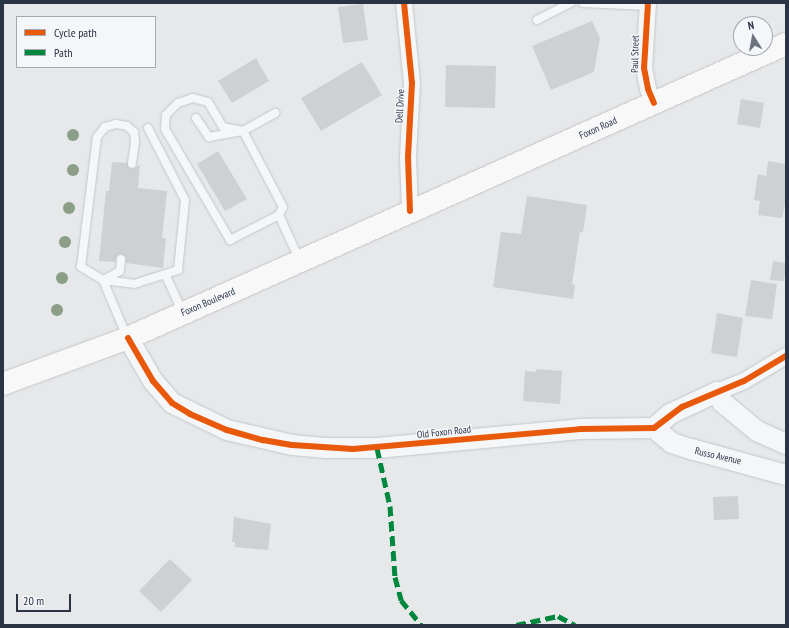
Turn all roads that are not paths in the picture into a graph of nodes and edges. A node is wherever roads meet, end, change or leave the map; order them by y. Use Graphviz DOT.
graph roads {
  1 [pos="404,3"];
  2 [pos="571,3"];
  3 [pos="583,3"];
  4 [pos="648,4"];
  5 [pos="536,20"];
  6 [pos="786,44"];
  7 [pos="654,103"];
  8 [pos="275,113"];
  9 [pos="196,118"];
  10 [pos="148,128"];
  11 [pos="243,131"];
  12 [pos="132,164"];
  13 [pos="410,211"];
  14 [pos="279,215"];
  15 [pos="122,259"];
  16 [pos="300,261"];
  17 [pos="166,276"];
  18 [pos="103,280"];
  19 [pos="183,313"];
  20 [pos="128,338"];
  21 [pos="786,356"];
  22 [pos="3,384"];
  23 [pos="717,392"];
  24 [pos="654,428"];
  25 [pos="786,444"];
  26 [pos="786,475"];
  1 -- 13 [label="street, Dell Drive"];
  2 -- 5 [label="lane"];
  3 -- 4 [label="lane"];
  4 -- 7 [label="street, Paul Street"];
  6 -- 7 [label="main road, Foxon Road"];
  7 -- 13 [label="main road, Foxon Road"];
  8 -- 11 [label="lane"];
  9 -- 11 [label="lane"];
  10 -- 17 [label="lane"];
  11 -- 14 [label="lane"];
  11 -- 14 [label="lane"];
  12 -- 18 [label="lane"];
  13 -- 16 [label="main road, Foxon Boulevard"];
  14 -- 16 [label="lane"];
  15 -- 18 [label="lane"];
  16 -- 19 [label="main road, Foxon Boulevard"];
  17 -- 18 [label="lane"];
  17 -- 19 [label="lane"];
  18 -- 20 [label="lane"];
  19 -- 20 [label="main road, Foxon Boulevard"];
  20 -- 22 [label="main road, Foxon Boulevard"];
  20 -- 24 [label="street, Old Foxon Road"];
  21 -- 23 [label="street"];
  23 -- 24 [label="street"];
  23 -- 25 [label="street"];
  24 -- 26 [label="street, Russo Avenue"];
}
